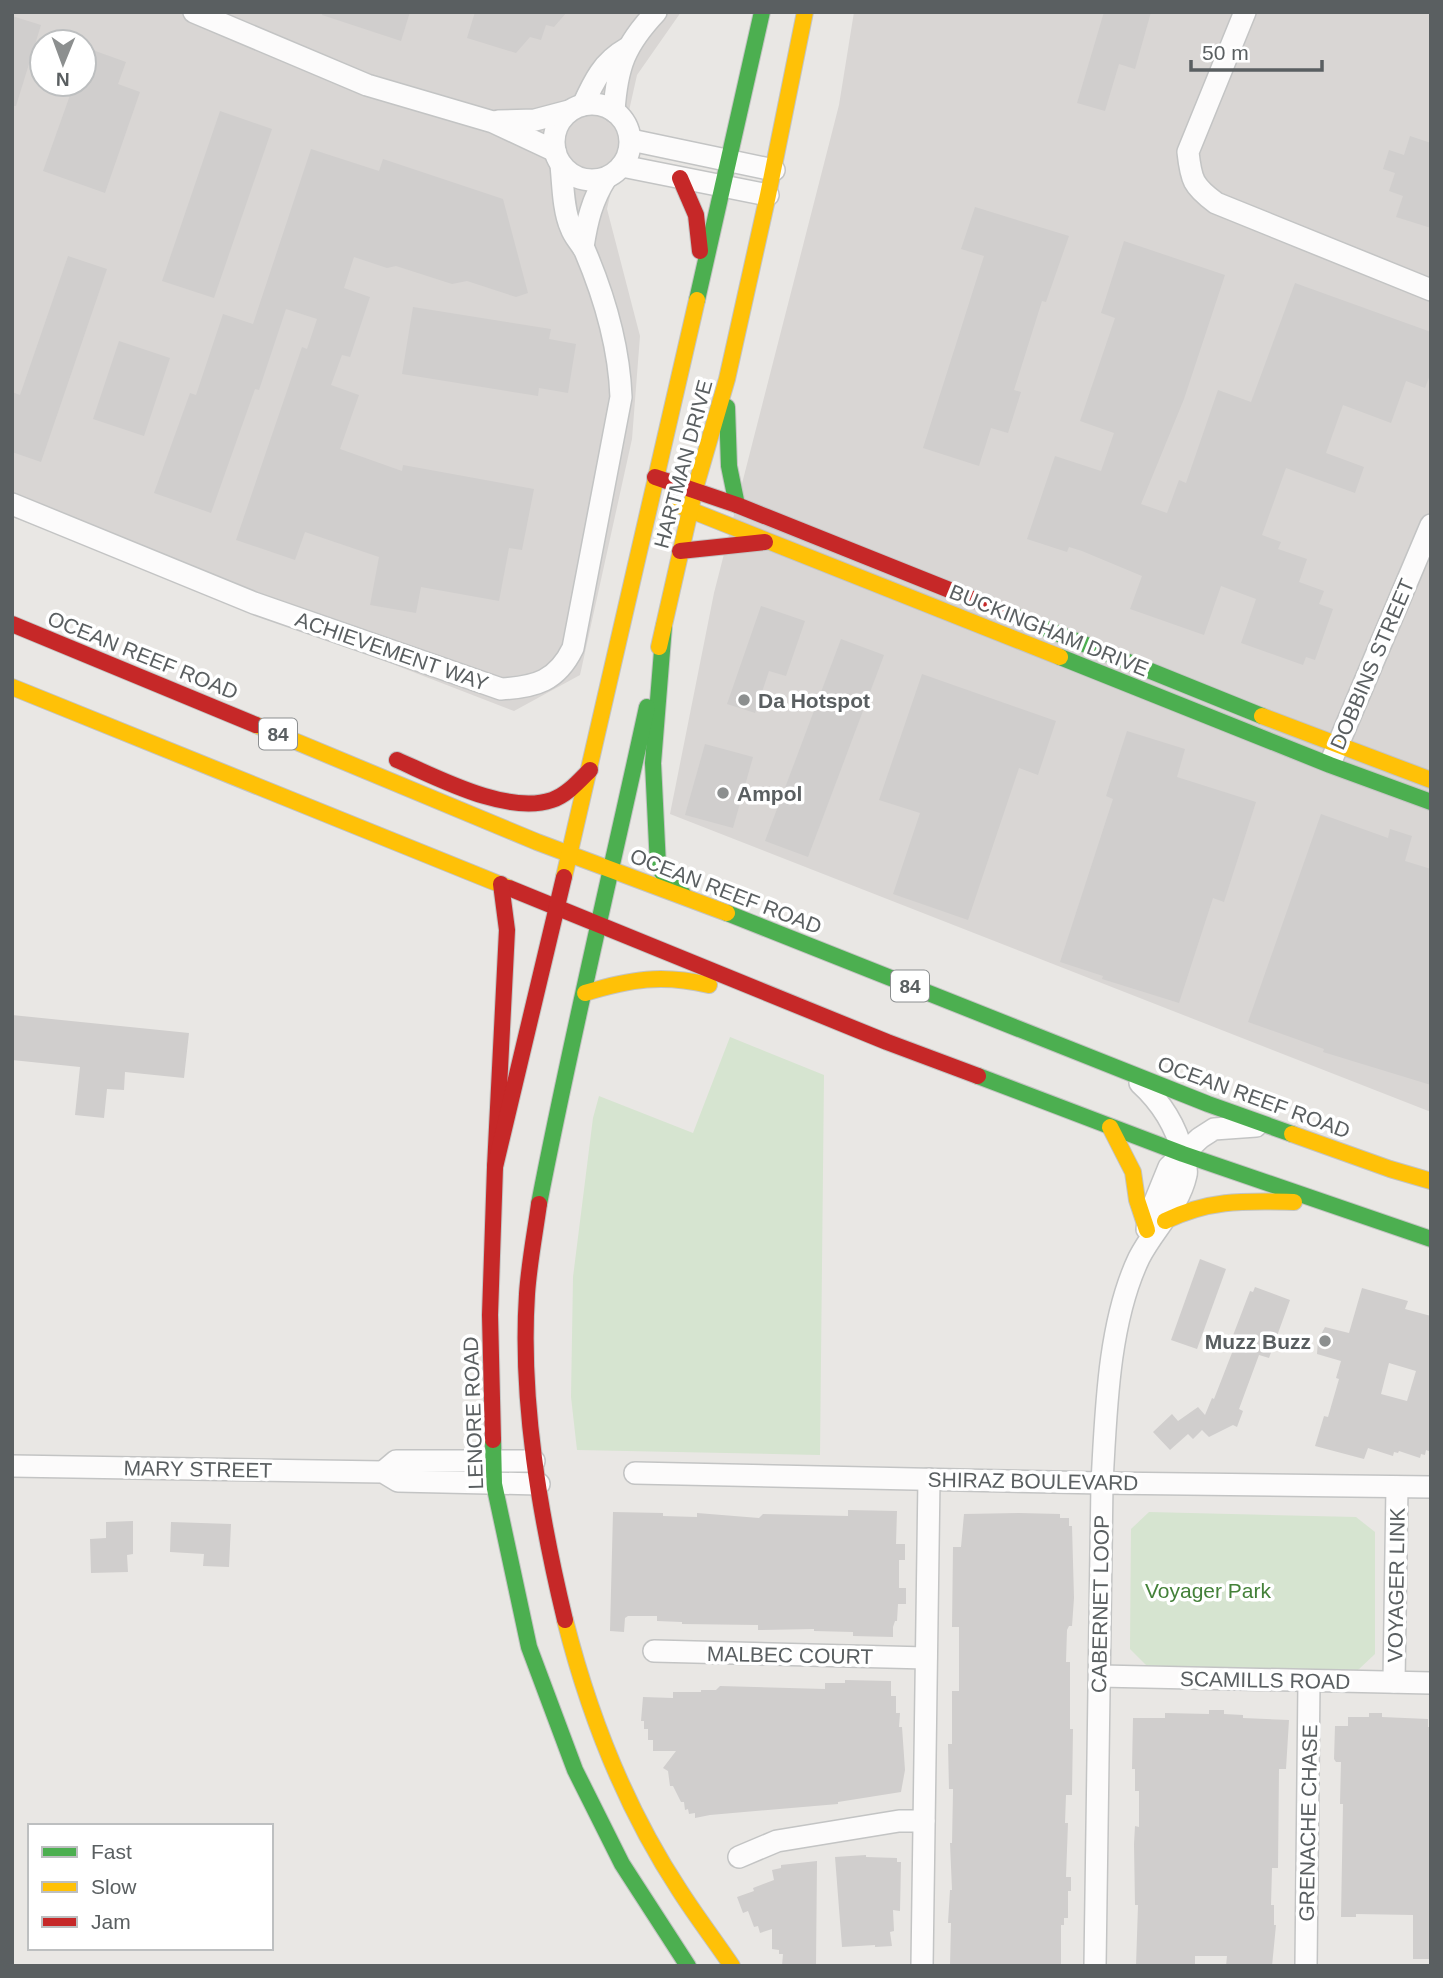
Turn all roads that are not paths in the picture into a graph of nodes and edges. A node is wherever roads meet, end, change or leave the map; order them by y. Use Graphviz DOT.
graph roads {
  1 [pos="194,12"];
  2 [pos="656,12"];
  3 [pos="762,12"];
  4 [pos="805,12"];
  5 [pos="1245,12"];
  6 [pos="627,48"];
  7 [pos="576,108"];
  8 [pos="614,111"];
  9 [pos="493,122"];
  10 [pos="631,139"];
  11 [pos="558,158"];
  12 [pos="729,159"];
  13 [pos="774,170"];
  14 [pos="614,172"];
  15 [pos="680,178"];
  16 [pos="723,186"];
  17 [pos="768,195"];
  18 [pos="583,247"];
  19 [pos="703,271"];
  20 [pos="1431,290"];
  21 [pos="727,379"];
  22 [pos="655,477"];
  23 [pos="695,489"];
  24 [pos="651,497"];
  25 [pos="12,504"];
  26 [pos="737,505"];
  27 [pos="690,508"];
  28 [pos="1431,525"];
  29 [pos="771,541"];
  30 [pos="680,551"];
  31 [pos="12,624"];
  32 [pos="664,626"];
  33 [pos="12,687"];
  34 [pos="185,695"];
  35 [pos="284,719"];
  36 [pos="383,755"];
  37 [pos="1334,755"];
  38 [pos="590,770"];
  39 [pos="1431,780"];
  40 [pos="1431,802"];
  41 [pos="568,854"];
  42 [pos="611,869"];
  43 [pos="501,884"];
  44 [pos="687,897"];
  45 [pos="556,908"];
  46 [pos="600,926"];
  47 [pos="586,993"];
  48 [pos="887,1042"];
  49 [pos="1128,1073"];
  50 [pos="1269,1126"];
  51 [pos="1110,1127"];
  52 [pos="1182,1154"];
  53 [pos="495,1167"];
  54 [pos="1431,1181"];
  55 [pos="1323,1202"];
  56 [pos="1152,1233"];
  57 [pos="1431,1239"];
  58 [pos="534,1461"];
  59 [pos="494,1462"];
  60 [pos="12,1466"];
  61 [pos="383,1472"];
  62 [pos="635,1473"];
  63 [pos="929,1479"];
  64 [pos="1102,1483"];
  65 [pos="494,1484"];
  66 [pos="538,1484"];
  67 [pos="1397,1487"];
  68 [pos="1431,1487"];
  69 [pos="654,1651"];
  70 [pos="926,1658"];
  71 [pos="1100,1676"];
  72 [pos="1309,1681"];
  73 [pos="1394,1682"];
  74 [pos="1431,1683"];
  75 [pos="924,1821"];
  76 [pos="739,1857"];
  77 [pos="688,1966"];
  78 [pos="732,1966"];
  79 [pos="922,1966"];
  80 [pos="1095,1966"];
  81 [pos="1306,1966"];
  1 -- 9 [label="street"];
  2 -- 6 [label="street"];
  3 -- 12 [label="main road, HARTMAN DRIVE"];
  4 -- 13 [label="main road, HARTMAN DRIVE"];
  5 -- 20 [label="street"];
  6 -- 7 [label="street"];
  6 -- 8 [label="street"];
  7 -- 8 [label="street"];
  7 -- 9 [label="street"];
  7 -- 11 [label="street"];
  8 -- 10 [label="street"];
  9 -- 11 [label="street"];
  10 -- 12 [label="street"];
  10 -- 14 [label="street"];
  11 -- 14 [label="street"];
  11 -- 18 [label="street, ACHIEVEMENT WAY"];
  12 -- 13 [label="street"];
  12 -- 16 [label="main road, HARTMAN DRIVE"];
  13 -- 17 [label="main road, HARTMAN DRIVE"];
  14 -- 15 [label="street"];
  14 -- 18 [label="street, ACHIEVEMENT WAY"];
  15 -- 16 [label="street"];
  15 -- 19 [label="main road"];
  16 -- 17 [label="street"];
  16 -- 19 [label="main road, HARTMAN DRIVE"];
  17 -- 21 [label="main road, HARTMAN DRIVE"];
  18 -- 25 [label="street, ACHIEVEMENT WAY"];
  19 -- 22 [label="main road, HARTMAN DRIVE"];
  21 -- 23 [label="main road, HARTMAN DRIVE"];
  21 -- 26 [label="main road"];
  22 -- 23 [label="main road, BUCKINGHAM DRIVE"];
  22 -- 24 [label="main road, HARTMAN DRIVE"];
  23 -- 26 [label="main road, BUCKINGHAM DRIVE"];
  23 -- 27 [label="main road, HARTMAN DRIVE"];
  24 -- 27 [label="main road, BUCKINGHAM DRIVE"];
  24 -- 38 [label="main road, HARTMAN DRIVE"];
  26 -- 37 [label="main road, BUCKINGHAM DRIVE"];
  27 -- 29 [label="main road, BUCKINGHAM DRIVE"];
  27 -- 30 [label="main road, HARTMAN DRIVE"];
  28 -- 37 [label="street, DOBBINS STREET"];
  29 -- 30 [label="main road"];
  29 -- 37 [label="main road, BUCKINGHAM DRIVE"];
  30 -- 32 [label="main road, HARTMAN DRIVE"];
  31 -- 34 [label="main road, OCEAN REEF ROAD / 84"];
  32 -- 42 [label="main road, HARTMAN DRIVE"];
  32 -- 44 [label="main road"];
  33 -- 43 [label="main road"];
  34 -- 35 [label="main road"];
  34 -- 41 [label="main road, OCEAN REEF ROAD / 84"];
  36 -- 38 [label="main road"];
  37 -- 39 [label="main road, BUCKINGHAM DRIVE"];
  37 -- 40 [label="main road, BUCKINGHAM DRIVE"];
  38 -- 41 [label="main road, HARTMAN DRIVE"];
  41 -- 42 [label="main road, OCEAN REEF ROAD / 84"];
  41 -- 45 [label="main road, HARTMAN DRIVE"];
  42 -- 44 [label="main road, OCEAN REEF ROAD / 84"];
  42 -- 46 [label="main road, HARTMAN DRIVE"];
  43 -- 45 [label="main road"];
  43 -- 53 [label="main road"];
  44 -- 49 [label="main road, OCEAN REEF ROAD / 84"];
  45 -- 46 [label="main road"];
  45 -- 53 [label="main road, LENORE ROAD"];
  46 -- 47 [label="main road"];
  46 -- 48 [label="main road"];
  47 -- 48 [label="main road"];
  47 -- 58 [label="main road"];
  48 -- 51 [label="main road"];
  49 -- 50 [label="main road, OCEAN REEF ROAD / 84"];
  49 -- 52 [label="street"];
  50 -- 52 [label="street, CABERNET LOOP"];
  50 -- 54 [label="main road, OCEAN REEF ROAD / 84"];
  51 -- 52 [label="main road"];
  51 -- 56 [label="main road"];
  52 -- 55 [label="main road"];
  52 -- 56 [label="street, CABERNET LOOP"];
  53 -- 59 [label="main road, LENORE ROAD"];
  55 -- 56 [label="main road"];
  55 -- 57 [label="main road"];
  56 -- 64 [label="street, CABERNET LOOP"];
  58 -- 59 [label="street, MARY STREET"];
  58 -- 66 [label="main road"];
  59 -- 61 [label="street, MARY STREET"];
  59 -- 65 [label="main road, LENORE ROAD"];
  60 -- 61 [label="street, MARY STREET"];
  61 -- 65 [label="street, MARY STREET"];
  62 -- 63 [label="street, SHIRAZ BOULEVARD"];
  63 -- 64 [label="street, SHIRAZ BOULEVARD"];
  63 -- 70 [label="street"];
  64 -- 67 [label="street, SHIRAZ BOULEVARD"];
  64 -- 71 [label="street, CABERNET LOOP"];
  65 -- 66 [label="street, MARY STREET"];
  65 -- 77 [label="main road, LENORE ROAD"];
  66 -- 78 [label="main road"];
  67 -- 68 [label="street, SHIRAZ BOULEVARD"];
  67 -- 73 [label="street, VOYAGER LINK"];
  69 -- 70 [label="street, MALBEC COURT"];
  70 -- 75 [label="street"];
  71 -- 72 [label="street, SCAMILLS ROAD"];
  71 -- 80 [label="street, CABERNET LOOP"];
  72 -- 73 [label="street, SCAMILLS ROAD"];
  72 -- 81 [label="street, GRENACHE CHASE"];
  73 -- 74 [label="street, SCAMILLS ROAD"];
  75 -- 76 [label="street"];
  75 -- 79 [label="street"];
}
